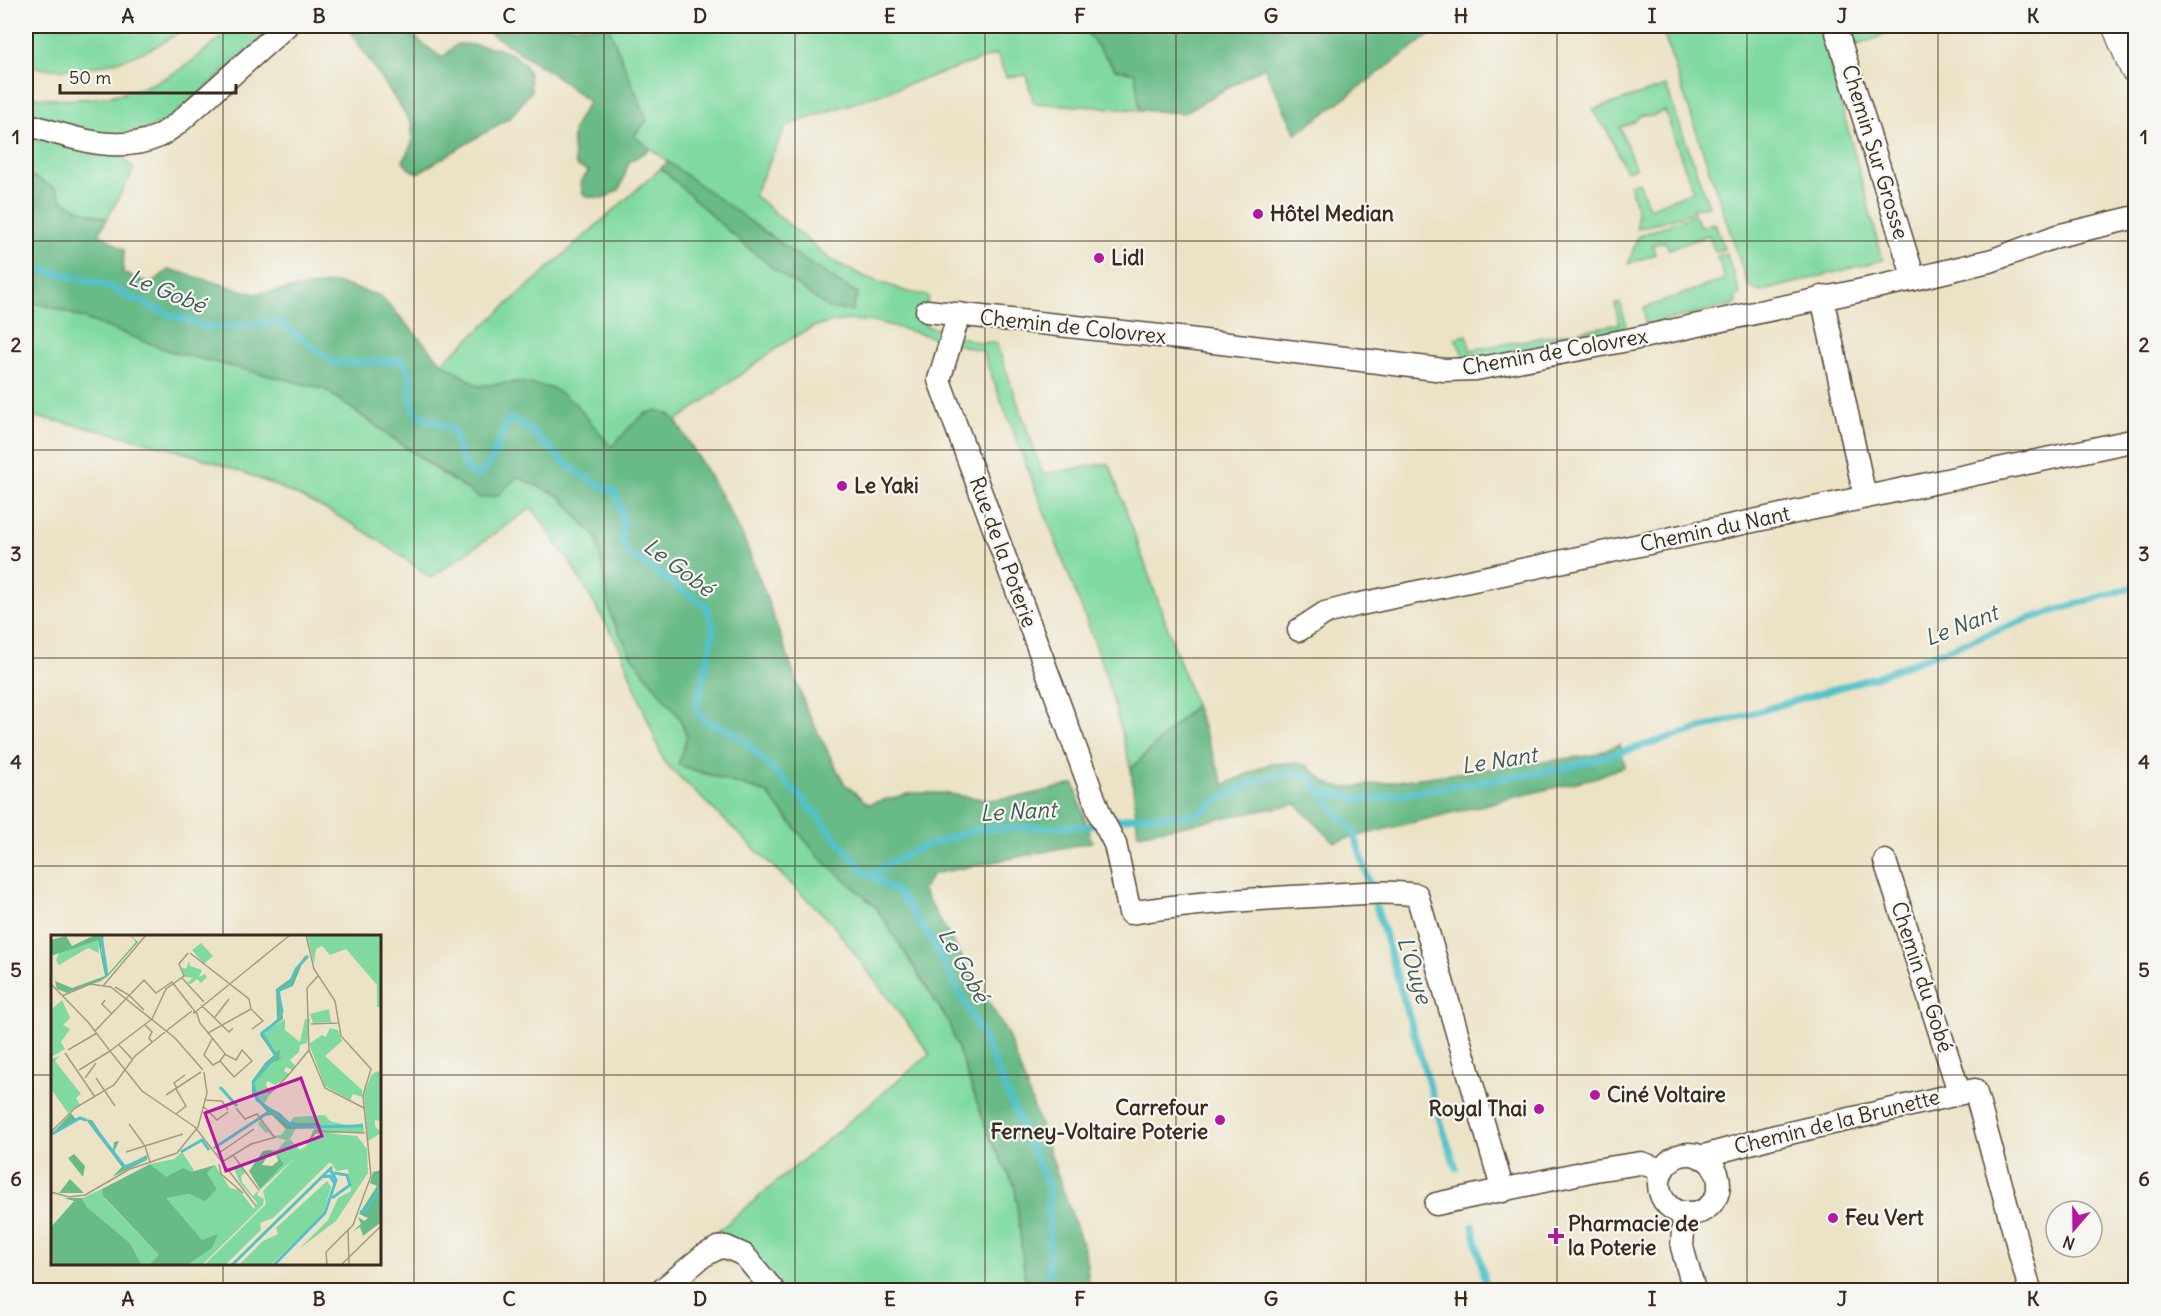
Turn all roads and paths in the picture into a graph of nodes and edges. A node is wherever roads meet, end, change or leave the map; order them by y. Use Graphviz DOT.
graph roads {
  1 [pos="286,26"];
  2 [pos="1835,26"];
  3 [pos="2120,26"];
  4 [pos="2136,67"];
  5 [pos="26,124"];
  6 [pos="2136,217"];
  7 [pos="2089,229"];
  8 [pos="2136,233"];
  9 [pos="1914,279"];
  10 [pos="1822,297"];
  11 [pos="927,311"];
  12 [pos="959,314"];
  13 [pos="2136,440"];
  14 [pos="1865,497"];
  15 [pos="1299,630"];
  16 [pos="1885,861"];
  17 [pos="1967,1091"];
  18 [pos="1700,1156"];
  19 [pos="1662,1170"];
  20 [pos="1503,1191"];
  21 [pos="1436,1204"];
  22 [pos="1684,1213"];
  23 [pos="662,1290"];
  24 [pos="773,1290"];
  25 [pos="1694,1290"];
  26 [pos="2030,1290"];
  1 -- 5 [label="street"];
  2 -- 9 [label="street, Chemin Sur Grosse"];
  3 -- 4 [label="main road"];
  6 -- 7 [label="street, Chemin de Colovrex"];
  7 -- 8 [label="street"];
  7 -- 9 [label="street, Chemin de Colovrex"];
  9 -- 10 [label="street, Chemin de Colovrex"];
  10 -- 12 [label="street, Chemin de Colovrex"];
  10 -- 14 [label="street"];
  11 -- 12 [label="street, Chemin de Colovrex"];
  12 -- 20 [label="street, Rue de la Poterie"];
  13 -- 14 [label="street, Chemin du Nant"];
  14 -- 15 [label="street, Chemin du Nant"];
  16 -- 17 [label="street, Chemin du Gobé"];
  17 -- 18 [label="street, Chemin de la Brunette"];
  17 -- 26 [label="street, Chemin du Gobé"];
  18 -- 19 [label="street"];
  18 -- 22 [label="street"];
  19 -- 20 [label="street"];
  19 -- 22 [label="street"];
  20 -- 21 [label="street"];
  22 -- 25 [label="street"];
  23 -- 24 [label="street"];
}
